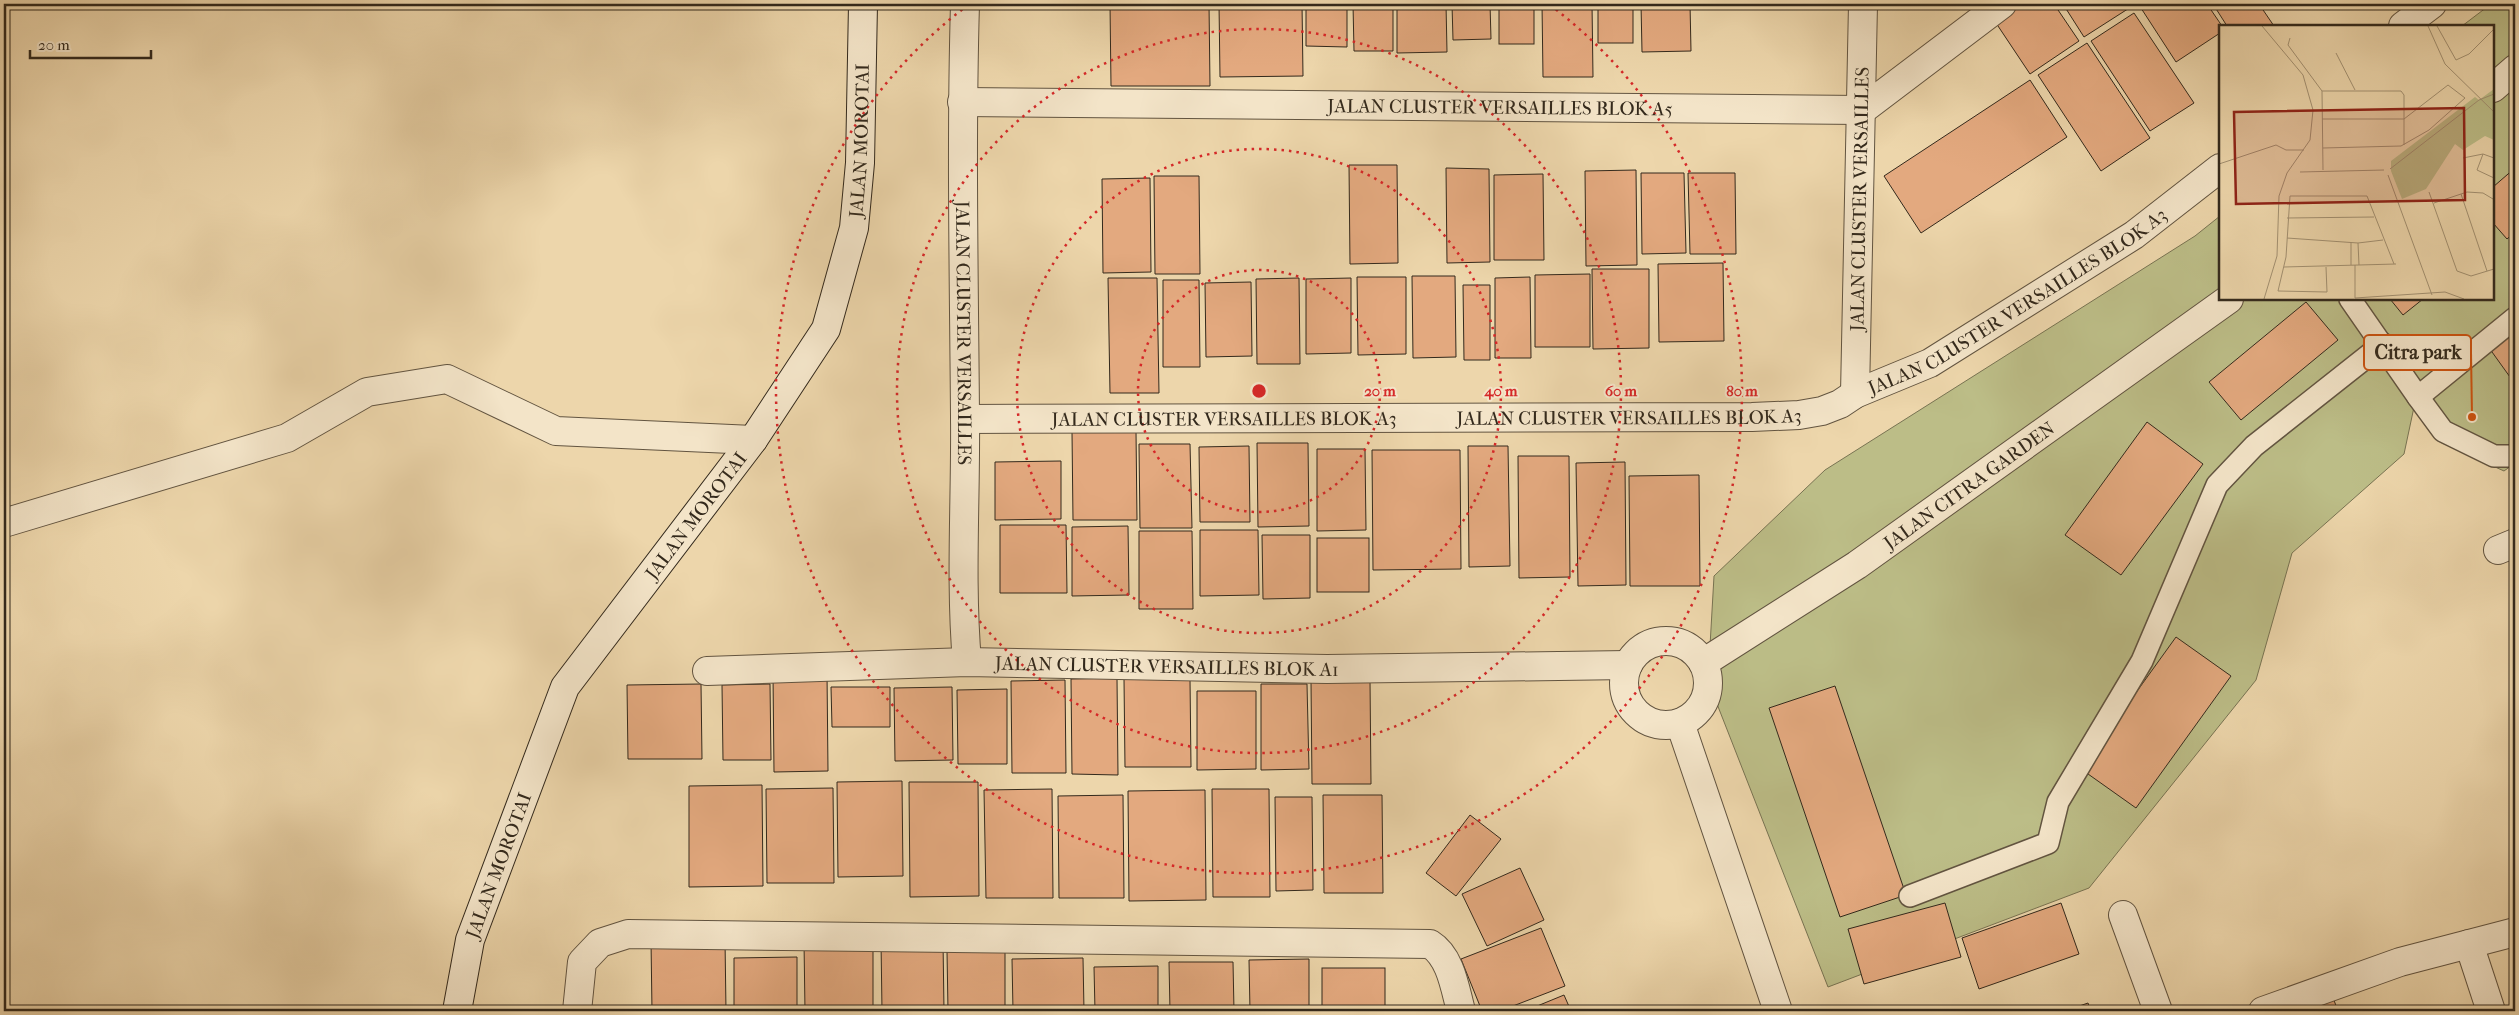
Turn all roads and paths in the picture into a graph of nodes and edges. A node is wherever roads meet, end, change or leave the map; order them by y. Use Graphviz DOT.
graph roads {
  1 [pos="863,4"];
  2 [pos="965,4"];
  3 [pos="1863,4"];
  4 [pos="2002,4"];
  5 [pos="2432,4"];
  6 [pos="2404,25"];
  7 [pos="2515,69"];
  8 [pos="2494,87"];
  9 [pos="962,102"];
  10 [pos="1862,110"];
  11 [pos="2219,169"];
  12 [pos="2229,300"];
  13 [pos="2351,300"];
  14 [pos="2515,318"];
  15 [pos="2383,344"];
  16 [pos="1855,394"];
  17 [pos="2418,396"];
  18 [pos="965,419"];
  19 [pos="753,440"];
  20 [pos="2515,456"];
  21 [pos="4,522"];
  22 [pos="967,662"];
  23 [pos="1703,663"];
  24 [pos="1628,665"];
  25 [pos="707,670"];
  26 [pos="1680,723"];
  27 [pos="1910,896"];
  28 [pos="2123,915"];
  29 [pos="2515,932"];
  30 [pos="2469,944"];
  31 [pos="457,1011"];
  32 [pos="577,1011"];
  33 [pos="1461,1011"];
  34 [pos="1778,1011"];
  35 [pos="2158,1011"];
  36 [pos="2263,1011"];
  37 [pos="2491,1011"];
  1 -- 19 [label="street, JALAN MOROTAI"];
  2 -- 9 [label="street, JALAN CLUSTER VERSAILLES"];
  3 -- 10 [label="street, JALAN CLUSTER VERSAILLES"];
  4 -- 10 [label="street"];
  5 -- 6 [label="street"];
  7 -- 8 [label="street"];
  9 -- 10 [label="street, JALAN CLUSTER VERSAILLES BLOK A5"];
  9 -- 18 [label="street, JALAN CLUSTER VERSAILLES"];
  10 -- 16 [label="street, JALAN CLUSTER VERSAILLES"];
  11 -- 16 [label="street, JALAN CLUSTER VERSAILLES BLOK A3"];
  12 -- 23 [label="street, JALAN CITRA GARDEN"];
  13 -- 15 [label="lane"];
  14 -- 17 [label="lane"];
  15 -- 17 [label="lane"];
  15 -- 27 [label="lane"];
  16 -- 18 [label="street, JALAN CLUSTER VERSAILLES BLOK A3"];
  17 -- 20 [label="lane"];
  18 -- 22 [label="street, JALAN CLUSTER VERSAILLES"];
  19 -- 21 [label="street"];
  19 -- 31 [label="street, JALAN MOROTAI"];
  22 -- 24 [label="street, JALAN CLUSTER VERSAILLES BLOK A1"];
  22 -- 25 [label="street, JALAN CLUSTER VERSAILLES BLOK A1"];
  23 -- 24 [label="street"];
  23 -- 26 [label="street"];
  24 -- 26 [label="street"];
  26 -- 34 [label="street"];
  28 -- 35 [label="street"];
  29 -- 30 [label="street"];
  30 -- 36 [label="street"];
  30 -- 37 [label="street"];
  32 -- 33 [label="street"];
}
